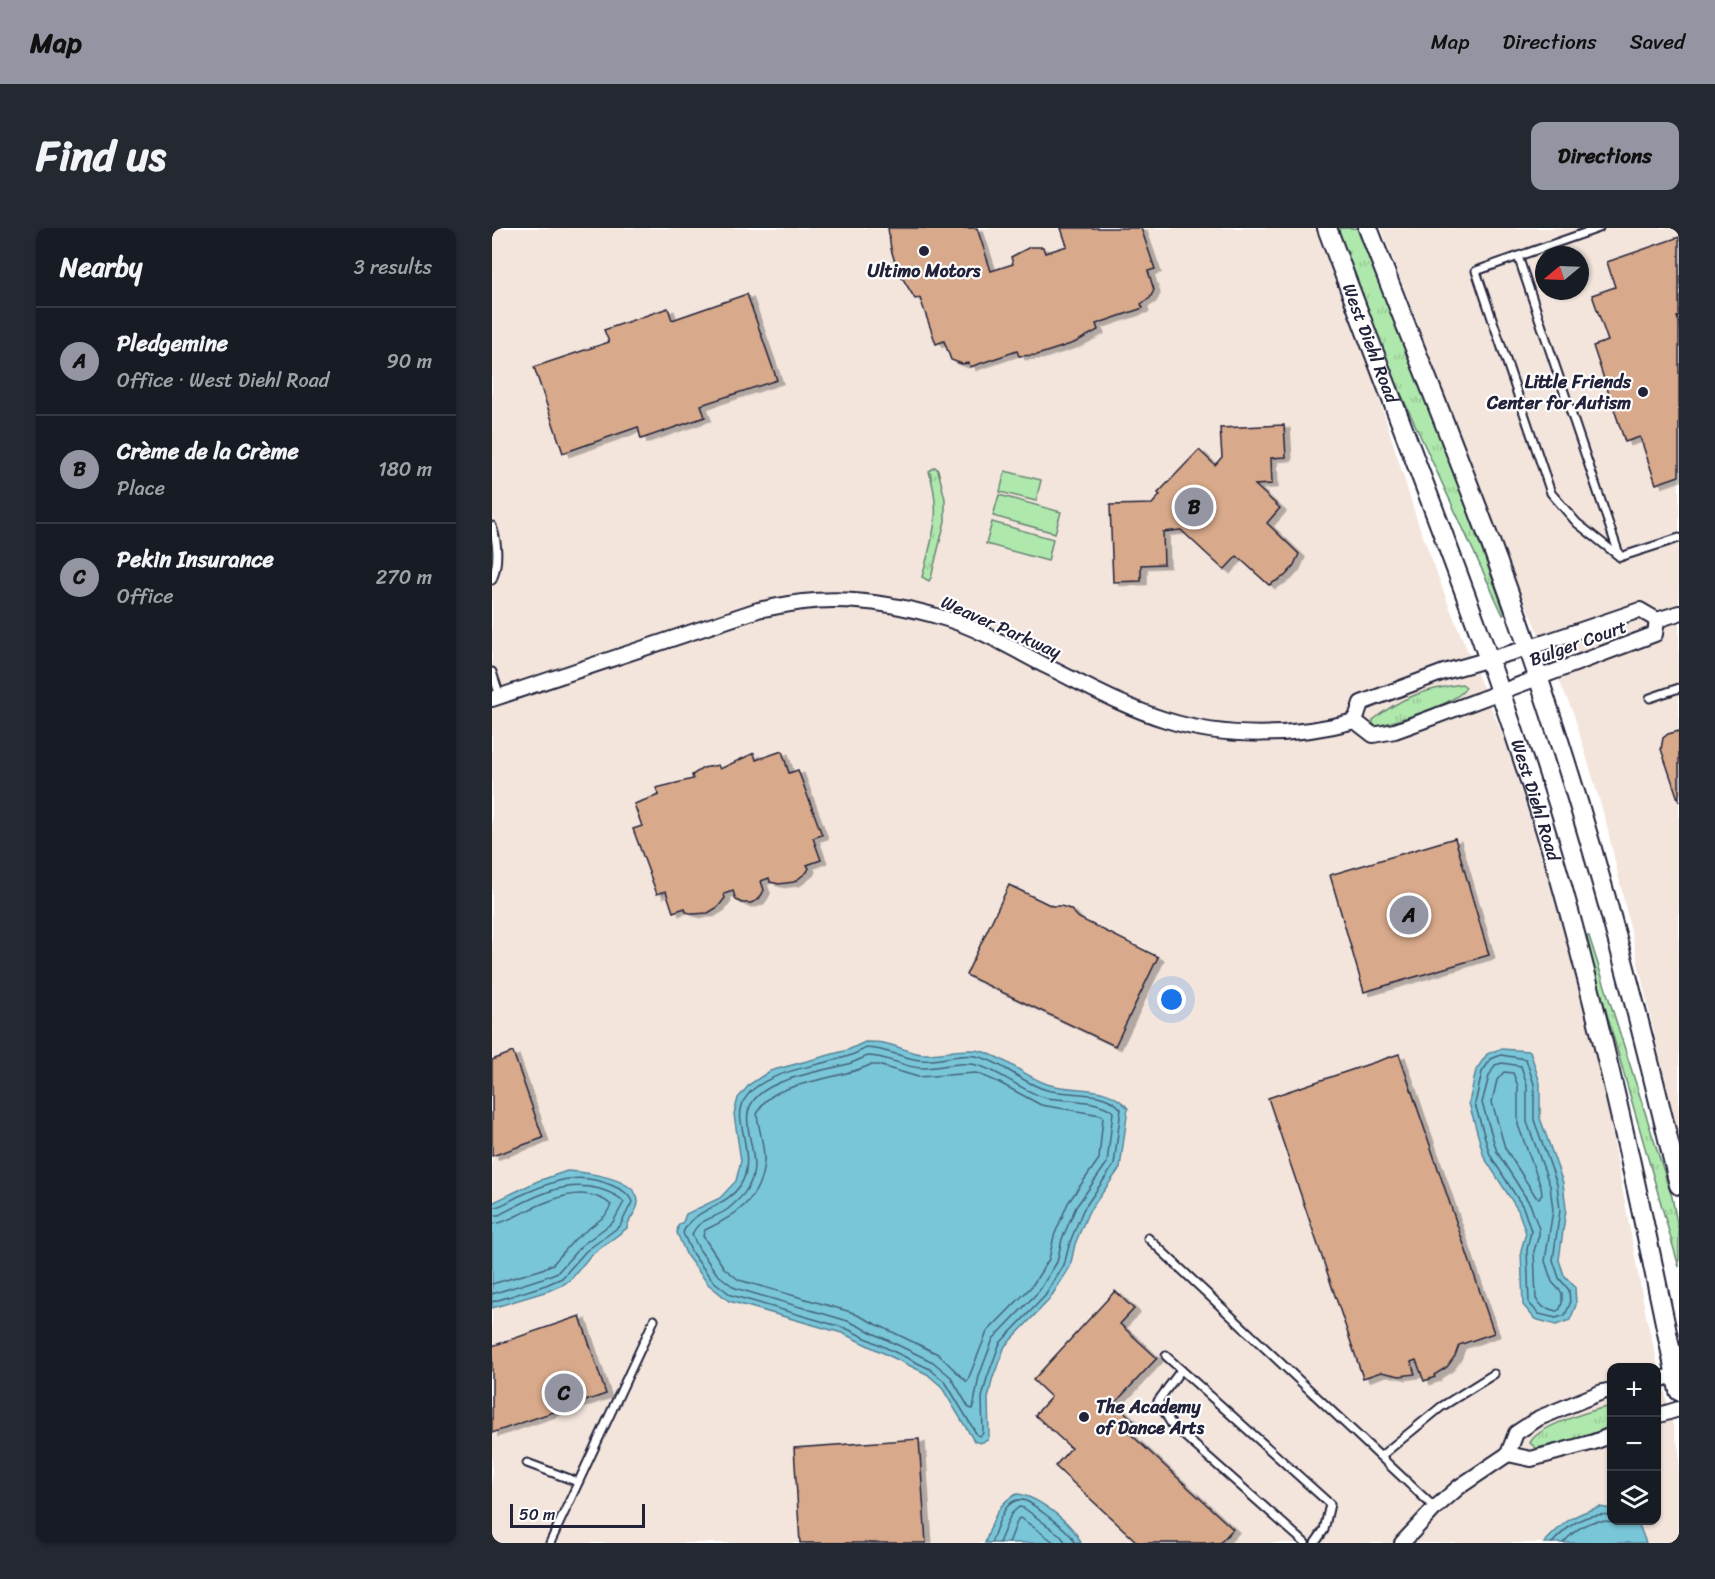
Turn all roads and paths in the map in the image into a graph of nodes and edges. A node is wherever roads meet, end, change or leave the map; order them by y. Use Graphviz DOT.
graph roads {
  1 [pos="1327,228"];
  2 [pos="1368,228"];
  3 [pos="1599,228"];
  4 [pos="1518,256"];
  5 [pos="492,526"];
  6 [pos="1679,538"];
  7 [pos="1620,557"];
  8 [pos="492,580"];
  9 [pos="1679,613"];
  10 [pos="1657,620"];
  11 [pos="1528,648"];
  12 [pos="1488,660"];
  13 [pos="492,672"];
  14 [pos="1538,677"];
  15 [pos="1679,688"];
  16 [pos="1500,692"];
  17 [pos="496,697"];
  18 [pos="1650,698"];
  19 [pos="1355,721"];
  20 [pos="1679,1185"];
  21 [pos="1148,1238"];
  22 [pos="654,1320"];
  23 [pos="1166,1356"];
  24 [pos="1181,1370"];
  25 [pos="1494,1374"];
  26 [pos="1678,1380"];
  27 [pos="1661,1381"];
  28 [pos="1607,1391"];
  29 [pos="1679,1409"];
  30 [pos="1661,1414"];
  31 [pos="1607,1437"];
  32 [pos="1508,1454"];
  33 [pos="1381,1456"];
  34 [pos="527,1463"];
  35 [pos="578,1482"];
  36 [pos="1435,1508"];
  37 [pos="550,1543"];
  38 [pos="1305,1543"];
  39 [pos="1315,1543"];
  40 [pos="1402,1543"];
  1 -- 12 [label="street, West Diehl Road"];
  2 -- 11 [label="street"];
  3 -- 4 [label="lane"];
  4 -- 7 [label="lane"];
  4 -- 7 [label="lane"];
  5 -- 8 [label="lane"];
  6 -- 7 [label="lane"];
  9 -- 10 [label="street"];
  10 -- 11 [label="street, Bulger Court"];
  10 -- 14 [label="street, Bulger Court"];
  11 -- 12 [label="street, Bulger Court"];
  11 -- 14 [label="street"];
  12 -- 16 [label="street, West Diehl Road"];
  12 -- 19 [label="street"];
  13 -- 17 [label="lane"];
  14 -- 16 [label="street, Bulger Court"];
  14 -- 20 [label="street"];
  15 -- 18 [label="lane"];
  16 -- 19 [label="street"];
  16 -- 26 [label="street, West Diehl Road"];
  17 -- 19 [label="street, Weaver Parkway"];
  21 -- 33 [label="lane"];
  22 -- 35 [label="lane"];
  23 -- 24 [label="lane"];
  24 -- 38 [label="lane"];
  24 -- 39 [label="lane"];
  25 -- 33 [label="lane"];
  26 -- 27 [label="street"];
  28 -- 32 [label="street"];
  29 -- 30 [label="street"];
  31 -- 32 [label="street"];
  32 -- 36 [label="street"];
  33 -- 36 [label="lane"];
  34 -- 35 [label="lane"];
  35 -- 37 [label="lane"];
  36 -- 40 [label="street"];
}
